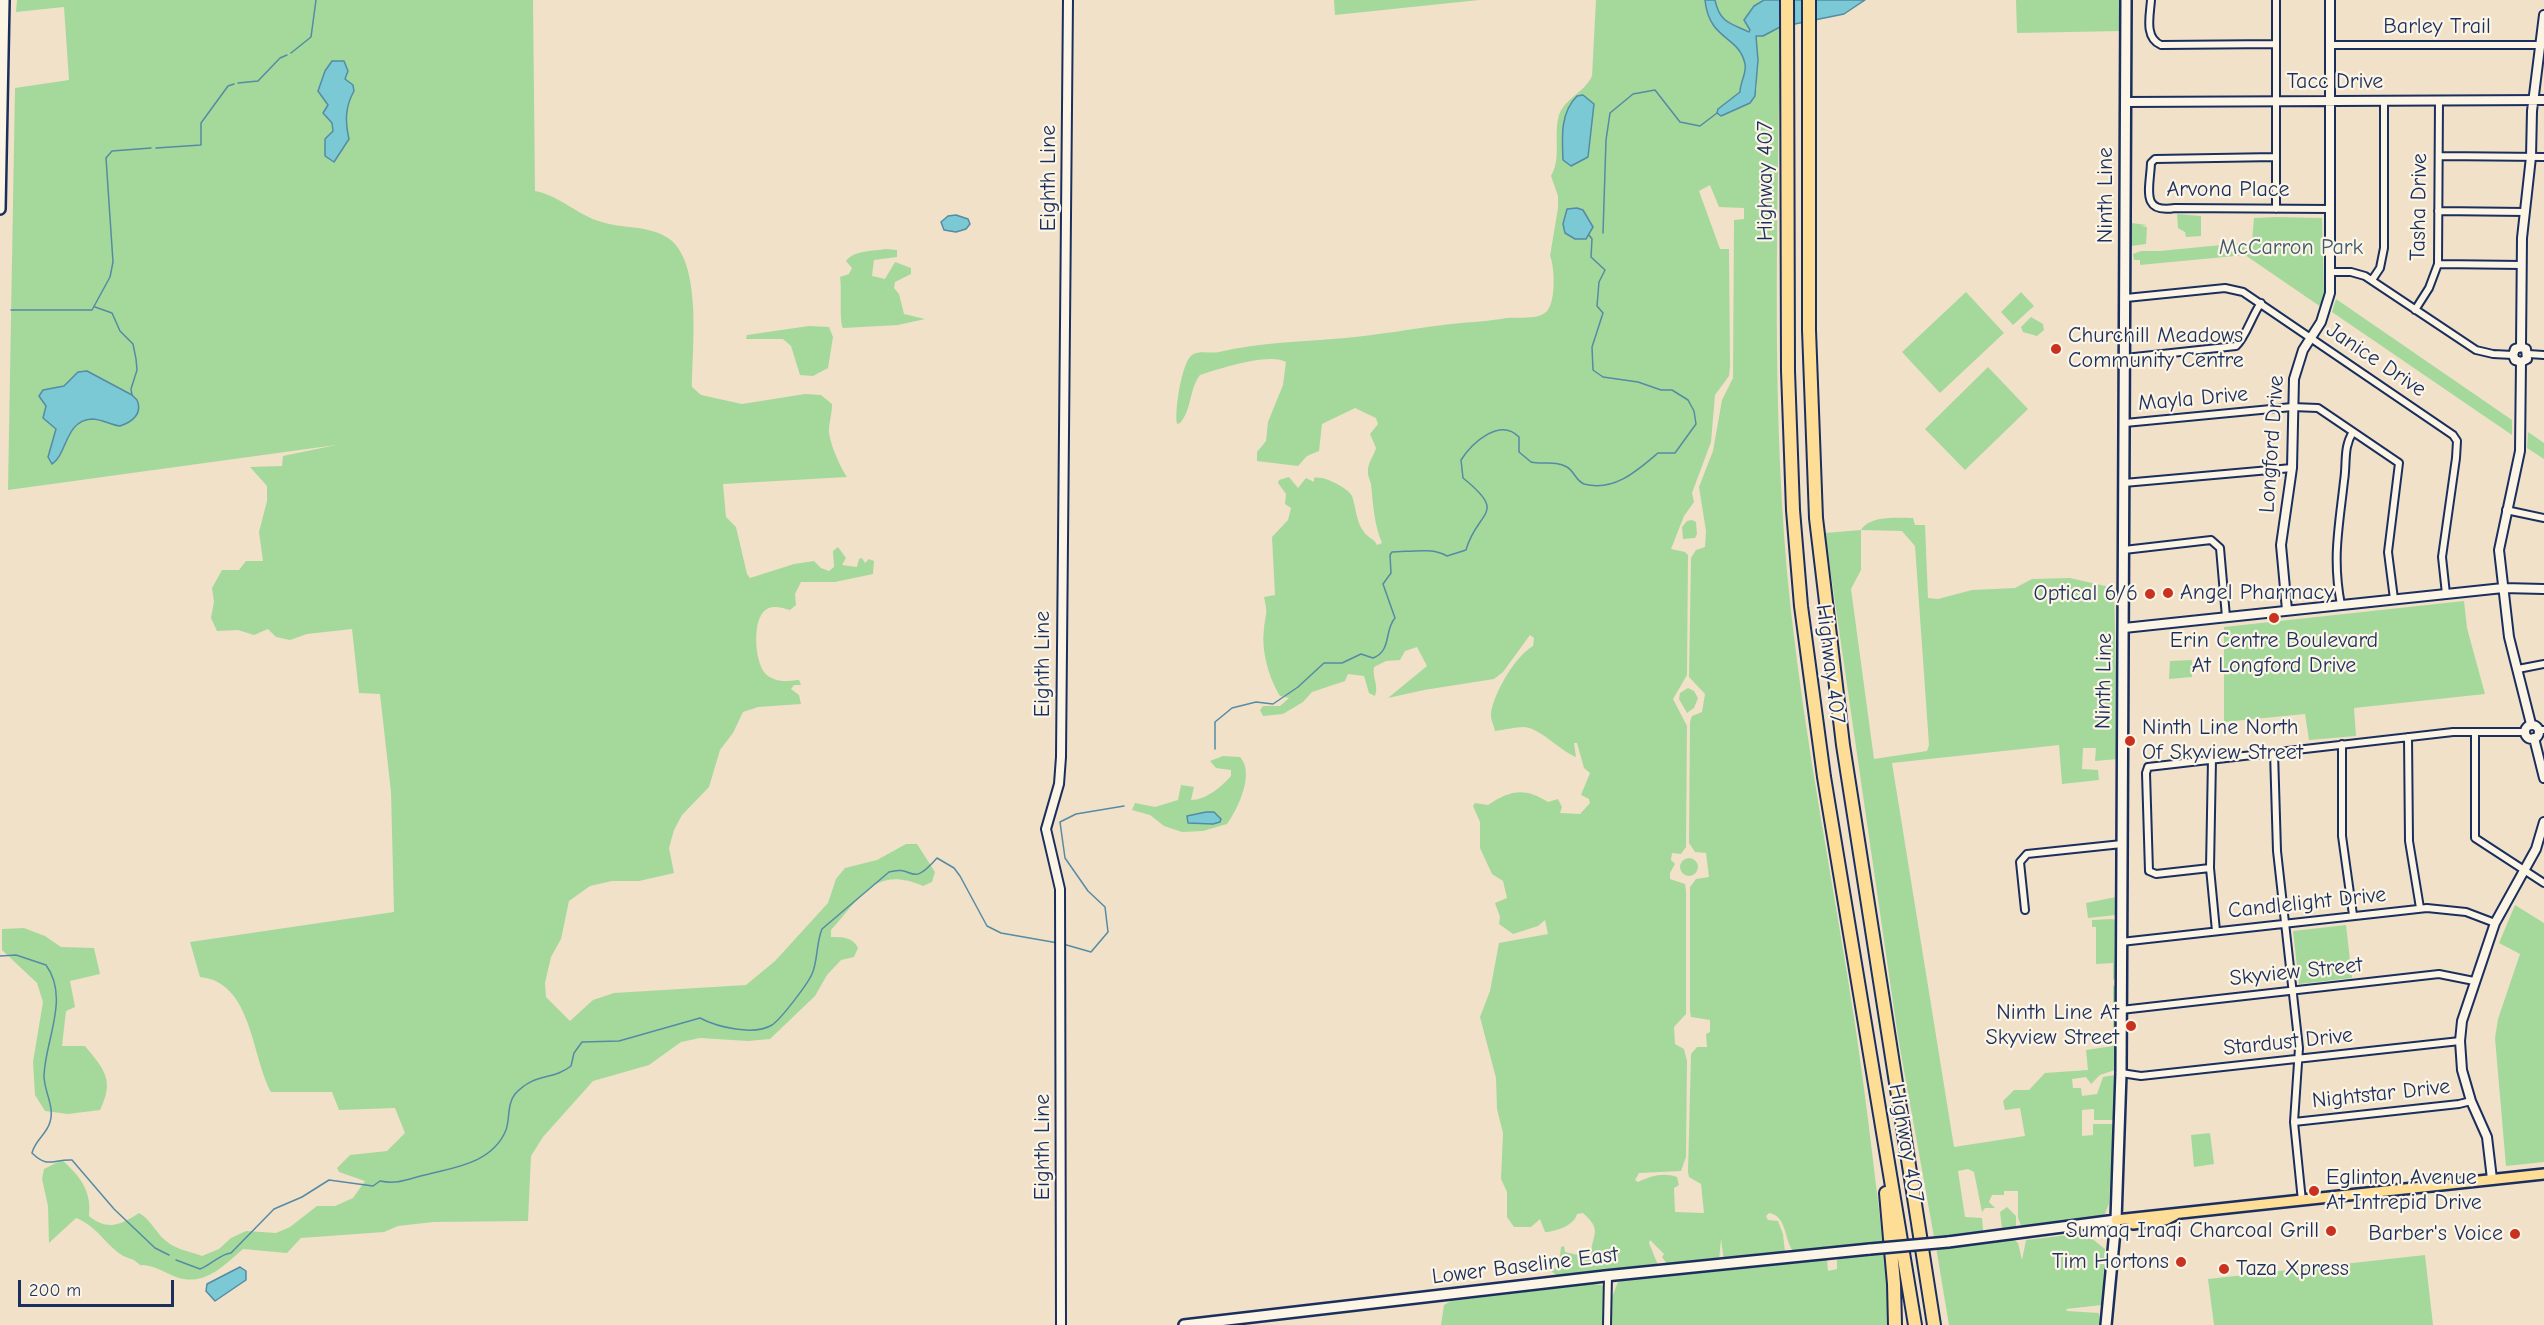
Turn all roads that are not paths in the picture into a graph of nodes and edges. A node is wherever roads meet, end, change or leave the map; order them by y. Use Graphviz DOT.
graph roads {
  1 [pos="4,0"];
  2 [pos="1068,0"];
  3 [pos="1787,0"];
  4 [pos="1809,0"];
  5 [pos="2127,0"];
  6 [pos="2151,0"];
  7 [pos="2276,0"];
  8 [pos="2330,0"];
  9 [pos="2544,15"];
  10 [pos="2276,44"];
  11 [pos="2330,45"];
  12 [pos="2542,45"];
  13 [pos="2534,99"];
  14 [pos="2276,100"];
  15 [pos="2330,100"];
  16 [pos="2384,100"];
  17 [pos="2439,100"];
  18 [pos="2544,100"];
  19 [pos="2126,102"];
  20 [pos="2439,156"];
  21 [pos="2276,157"];
  22 [pos="2531,157"];
  23 [pos="2544,157"];
  24 [pos="0,209"];
  25 [pos="2276,209"];
  26 [pos="2331,209"];
  27 [pos="2438,211"];
  28 [pos="2525,212"];
  29 [pos="2438,264"];
  30 [pos="2522,264"];
  31 [pos="2331,272"];
  32 [pos="2372,280"];
  33 [pos="2126,298"];
  34 [pos="2261,303"];
  35 [pos="2415,310"];
  36 [pos="2311,337"];
  37 [pos="2521,347"];
  38 [pos="2528,354"];
  39 [pos="2513,355"];
  40 [pos="2544,356"];
  41 [pos="2125,358"];
  42 [pos="2521,362"];
  43 [pos="2292,407"];
  44 [pos="2125,423"];
  45 [pos="2353,432"];
  46 [pos="2292,468"];
  47 [pos="2124,483"];
  48 [pos="2506,510"];
  49 [pos="2544,518"];
  50 [pos="2124,550"];
  51 [pos="2503,588"];
  52 [pos="2544,590"];
  53 [pos="2446,594"];
  54 [pos="2394,599"];
  55 [pos="2341,605"];
  56 [pos="2287,610"];
  57 [pos="2226,617"];
  58 [pos="2124,628"];
  59 [pos="2544,664"];
  60 [pos="2518,669"];
  61 [pos="2531,724"];
  62 [pos="2542,730"];
  63 [pos="2525,732"];
  64 [pos="2475,733"];
  65 [pos="2408,737"];
  66 [pos="2534,738"];
  67 [pos="2342,744"];
  68 [pos="2274,752"];
  69 [pos="2211,759"];
  70 [pos="2544,778"];
  71 [pos="2544,822"];
  72 [pos="2122,844"];
  73 [pos="2210,868"];
  74 [pos="2524,870"];
  75 [pos="2544,883"];
  76 [pos="2420,908"];
  77 [pos="2025,910"];
  78 [pos="2353,915"];
  79 [pos="2495,923"];
  80 [pos="2285,924"];
  81 [pos="2216,931"];
  82 [pos="2121,942"];
  83 [pos="2474,981"];
  84 [pos="2292,991"];
  85 [pos="2121,1010"];
  86 [pos="2460,1041"];
  87 [pos="2299,1059"];
  88 [pos="2121,1073"];
  89 [pos="2471,1101"];
  90 [pos="2294,1122"];
  91 [pos="1886,1150"];
  92 [pos="2544,1174"];
  93 [pos="2492,1179"];
  94 [pos="2302,1201"];
  95 [pos="2116,1223"];
  96 [pos="1920,1232"];
  97 [pos="1608,1276"];
  98 [pos="1061,1325"];
  99 [pos="1184,1325"];
  100 [pos="1607,1325"];
  101 [pos="1895,1325"];
  102 [pos="1916,1325"];
  103 [pos="1934,1325"];
  104 [pos="1939,1325"];
  105 [pos="2106,1325"];
  1 -- 24 [label="main road"];
  2 -- 98 [label="street, Eighth Line"];
  3 -- 91 [label="highway, Highway 407"];
  4 -- 96 [label="highway, Highway 407"];
  5 -- 19 [label="main road, Ninth Line"];
  6 -- 10 [label="street"];
  7 -- 10 [label="street"];
  8 -- 11 [label="street, Longford Drive"];
  9 -- 12 [label="street"];
  10 -- 14 [label="street"];
  11 -- 12 [label="street, Barley Trail"];
  11 -- 15 [label="street, Longford Drive"];
  12 -- 13 [label="street"];
  13 -- 17 [label="street, Tacc Drive"];
  13 -- 18 [label="street, Tacc Drive"];
  13 -- 22 [label="street"];
  14 -- 15 [label="street, Tacc Drive"];
  14 -- 19 [label="street, Tacc Drive"];
  14 -- 21 [label="street"];
  15 -- 16 [label="street, Tacc Drive"];
  15 -- 26 [label="street, Longford Drive"];
  16 -- 17 [label="street, Tacc Drive"];
  16 -- 32 [label="street"];
  17 -- 20 [label="street, Tasha Drive"];
  19 -- 33 [label="main road, Ninth Line"];
  20 -- 22 [label="street"];
  20 -- 27 [label="street, Tasha Drive"];
  21 -- 25 [label="street"];
  21 -- 25 [label="street, Arvona Place"];
  22 -- 23 [label="street"];
  22 -- 28 [label="street"];
  25 -- 26 [label="street, Arvona Place"];
  26 -- 31 [label="street, Longford Drive"];
  27 -- 28 [label="street"];
  27 -- 29 [label="street, Tasha Drive"];
  28 -- 30 [label="street"];
  29 -- 30 [label="street"];
  29 -- 35 [label="street, Tasha Drive"];
  30 -- 37 [label="street"];
  31 -- 32 [label="street"];
  31 -- 36 [label="street, Longford Drive"];
  32 -- 35 [label="street"];
  33 -- 34 [label="street, Janice Drive"];
  33 -- 41 [label="main road, Ninth Line"];
  34 -- 36 [label="street, Janice Drive"];
  34 -- 41 [label="street"];
  35 -- 39 [label="street"];
  36 -- 43 [label="street, Longford Drive"];
  36 -- 53 [label="street, Janice Drive"];
  37 -- 38 [label="street"];
  37 -- 39 [label="street"];
  38 -- 40 [label="street"];
  38 -- 42 [label="street"];
  39 -- 42 [label="street"];
  41 -- 44 [label="main road, Ninth Line"];
  42 -- 48 [label="street"];
  43 -- 44 [label="street, Mayla Drive"];
  43 -- 45 [label="street, Mayla Drive"];
  43 -- 46 [label="street, Longford Drive"];
  44 -- 47 [label="main road, Ninth Line"];
  45 -- 54 [label="street, Mayla Drive"];
  45 -- 55 [label="street"];
  46 -- 47 [label="street"];
  46 -- 56 [label="street, Longford Drive"];
  47 -- 50 [label="main road, Ninth Line"];
  48 -- 49 [label="street"];
  48 -- 51 [label="street"];
  50 -- 57 [label="street"];
  50 -- 58 [label="main road, Ninth Line"];
  51 -- 52 [label="street"];
  51 -- 53 [label="street"];
  51 -- 60 [label="street"];
  53 -- 54 [label="street"];
  54 -- 55 [label="street"];
  55 -- 56 [label="street"];
  56 -- 57 [label="street"];
  57 -- 58 [label="street"];
  58 -- 72 [label="main road, Ninth Line"];
  59 -- 60 [label="street"];
  60 -- 61 [label="street"];
  61 -- 62 [label="street"];
  61 -- 63 [label="street"];
  62 -- 66 [label="street"];
  63 -- 64 [label="street"];
  63 -- 66 [label="street"];
  64 -- 65 [label="street"];
  64 -- 74 [label="street"];
  65 -- 67 [label="street"];
  65 -- 76 [label="street"];
  66 -- 70 [label="street"];
  67 -- 68 [label="street"];
  67 -- 78 [label="street"];
  68 -- 69 [label="street"];
  68 -- 80 [label="street"];
  69 -- 73 [label="street"];
  69 -- 73 [label="street"];
  71 -- 74 [label="street"];
  72 -- 77 [label="street"];
  72 -- 82 [label="main road, Ninth Line"];
  73 -- 81 [label="street"];
  74 -- 75 [label="street"];
  74 -- 79 [label="street"];
  76 -- 78 [label="street, Candlelight Drive"];
  76 -- 79 [label="street, Candlelight Drive"];
  78 -- 80 [label="street, Candlelight Drive"];
  79 -- 83 [label="street"];
  80 -- 81 [label="street, Candlelight Drive"];
  80 -- 84 [label="street"];
  81 -- 82 [label="street, Candlelight Drive"];
  82 -- 85 [label="main road, Ninth Line"];
  83 -- 84 [label="street, Skyview Street"];
  83 -- 86 [label="street"];
  84 -- 85 [label="street, Skyview Street"];
  84 -- 87 [label="street"];
  85 -- 88 [label="main road, Ninth Line"];
  86 -- 87 [label="street, Stardust Drive"];
  86 -- 89 [label="street"];
  87 -- 88 [label="street, Stardust Drive"];
  87 -- 90 [label="street"];
  88 -- 95 [label="main road, Ninth Line"];
  89 -- 90 [label="street, Nightstar Drive"];
  89 -- 93 [label="street"];
  90 -- 94 [label="street"];
  91 -- 101 [label="highway"];
  91 -- 102 [label="highway, Highway 407"];
  92 -- 93 [label="main road"];
  93 -- 94 [label="main road"];
  94 -- 95 [label="main road"];
  95 -- 97 [label="main road, Lower Baseline East, bridge"];
  95 -- 105 [label="main road, Ninth Line"];
  96 -- 103 [label="highway, Highway 407"];
  96 -- 104 [label="highway"];
  97 -- 99 [label="main road, Lower Baseline East"];
  97 -- 100 [label="street"];
}
